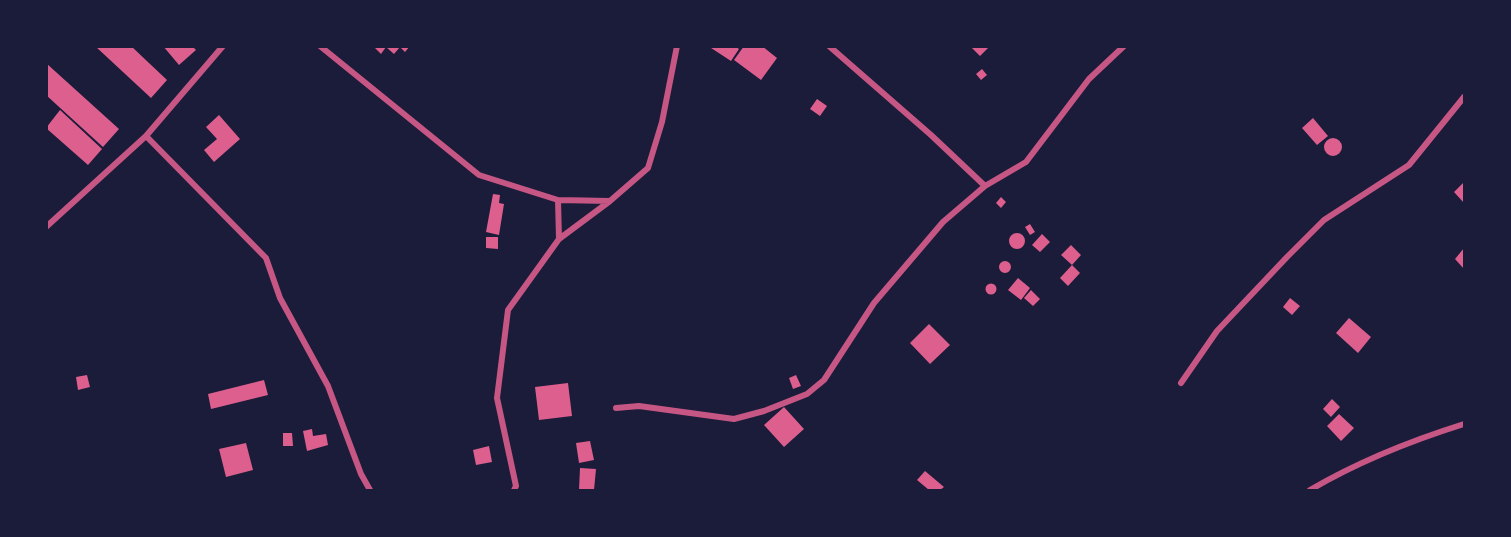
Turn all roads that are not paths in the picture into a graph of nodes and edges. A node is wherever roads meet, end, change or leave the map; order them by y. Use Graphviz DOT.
graph roads {
  1 [pos="224,46"];
  2 [pos="320,46"];
  3 [pos="677,46"];
  4 [pos="829,46"];
  5 [pos="1124,46"];
  6 [pos="1464,97"];
  7 [pos="146,136"];
  8 [pos="985,186"];
  9 [pos="558,200"];
  10 [pos="610,201"];
  11 [pos="46,227"];
  12 [pos="559,239"];
  13 [pos="1181,383"];
  14 [pos="616,408"];
  15 [pos="1464,424"];
  16 [pos="370,490"];
  17 [pos="514,490"];
  18 [pos="1310,490"];
  1 -- 7 [label="street"];
  2 -- 9 [label="street"];
  3 -- 10 [label="street"];
  4 -- 8 [label="street"];
  5 -- 8 [label="street"];
  6 -- 13 [label="street"];
  7 -- 11 [label="street"];
  7 -- 16 [label="street"];
  8 -- 14 [label="street"];
  9 -- 10 [label="street"];
  9 -- 12 [label="street"];
  10 -- 12 [label="street"];
  12 -- 17 [label="street"];
  15 -- 18 [label="street"];
}
